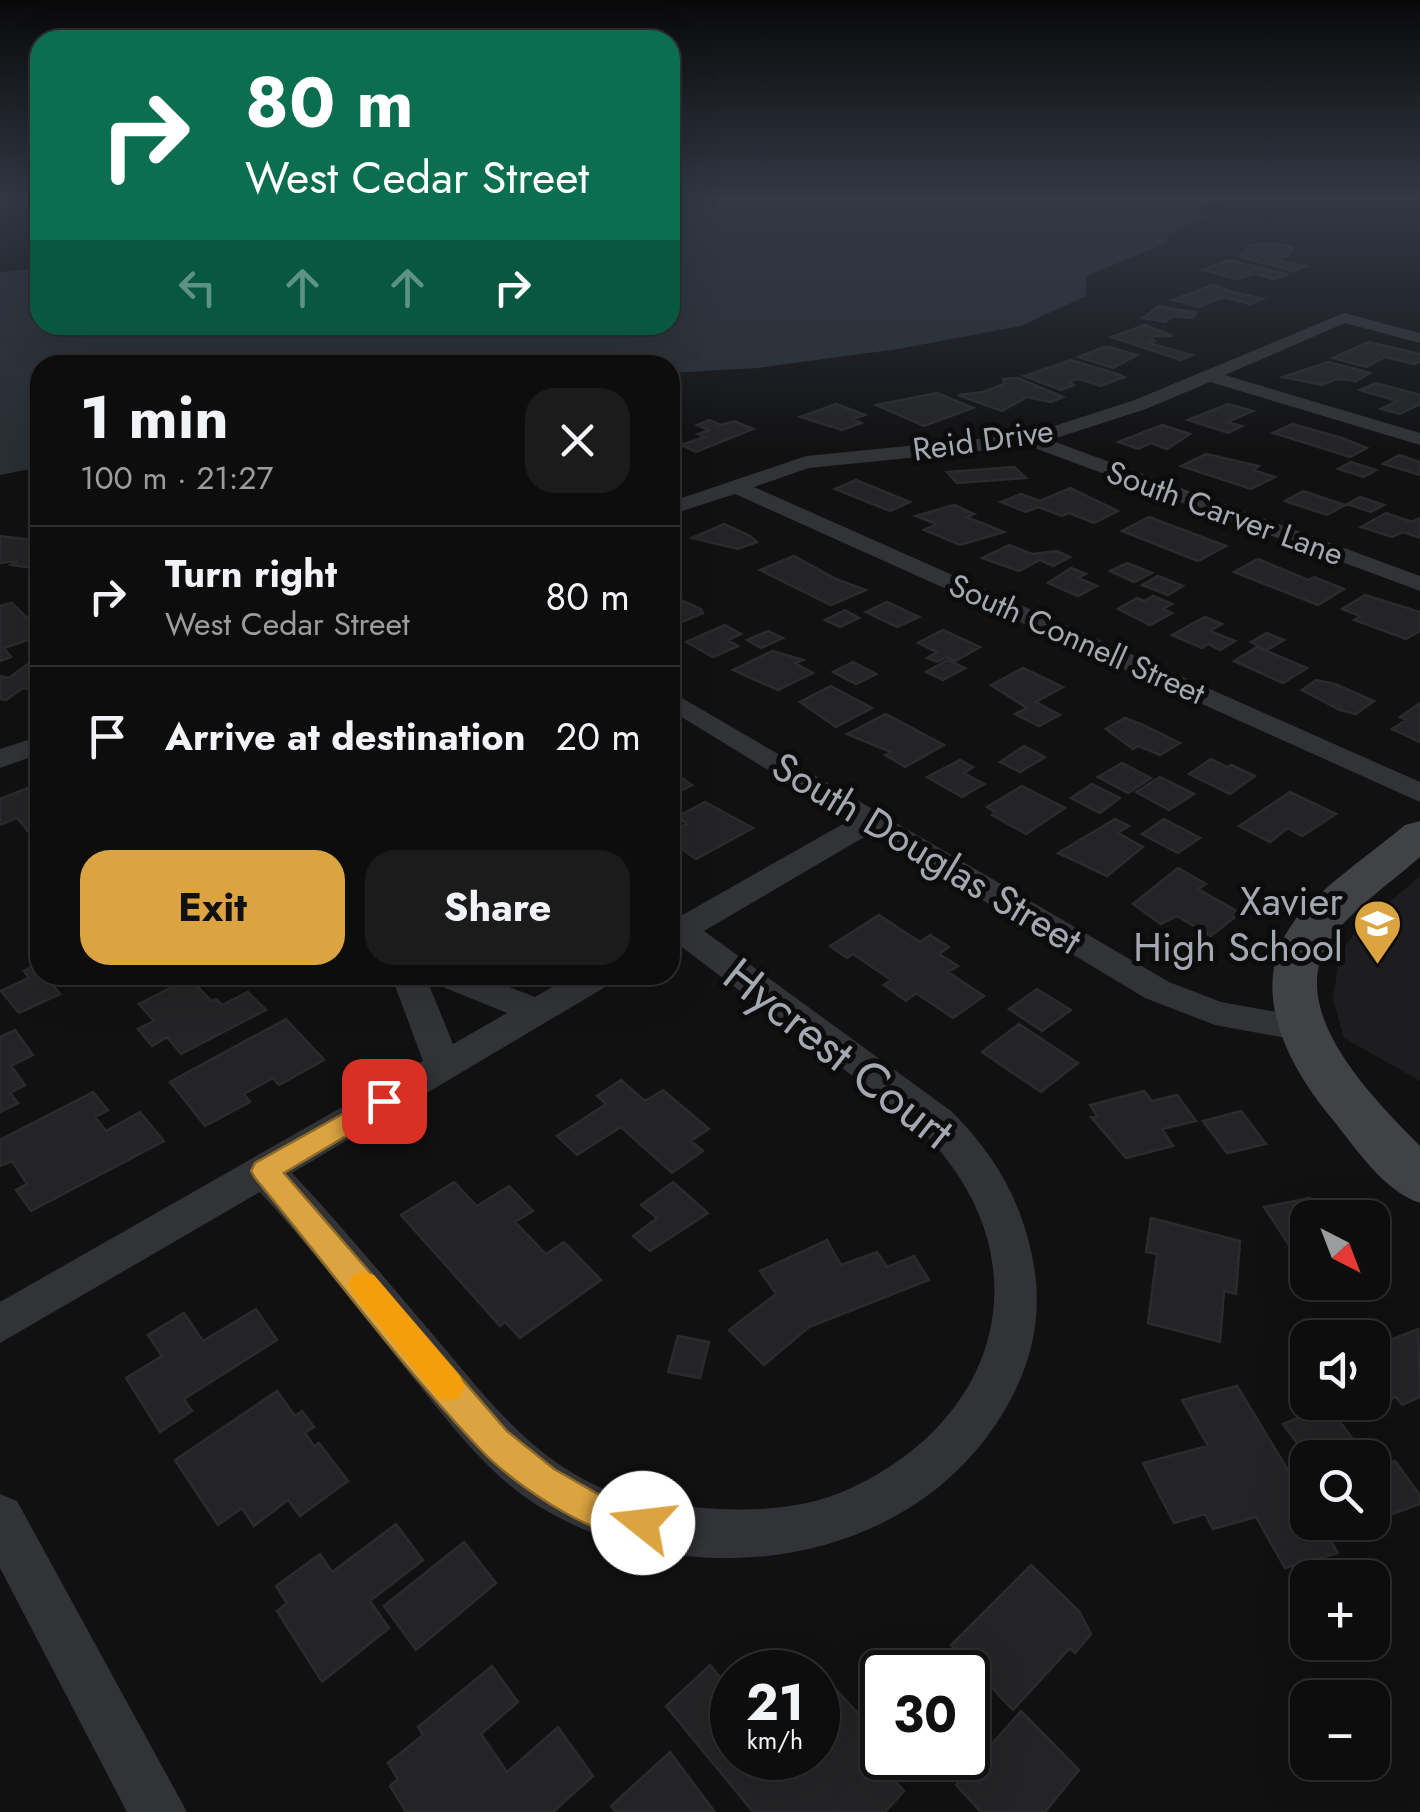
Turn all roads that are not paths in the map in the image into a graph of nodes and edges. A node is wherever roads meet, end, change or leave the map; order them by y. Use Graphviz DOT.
graph roads {
  1 [pos="1420,338"];
  2 [pos="1210,376"];
  3 [pos="1420,438"];
  4 [pos="1031,440"];
  5 [pos="733,485"];
  6 [pos="680,505"];
  7 [pos="1420,584"];
  8 [pos="680,705"];
  9 [pos="30,748"];
  10 [pos="0,759"];
  11 [pos="1420,793"];
  12 [pos="872,820"];
  13 [pos="1420,834"];
  14 [pos="680,930"];
  15 [pos="680,937"];
  16 [pos="412,985"];
  17 [pos="471,985"];
  18 [pos="582,985"];
  19 [pos="536,1011"];
  20 [pos="1302,1028"];
  21 [pos="443,1066"];
  22 [pos="265,1171"];
  23 [pos="1420,1181"];
  24 [pos="0,1324"];
  25 [pos="0,1518"];
  26 [pos="158,1812"];
  1 -- 2 [label="street, Reid Drive"];
  2 -- 3 [label="street"];
  2 -- 4 [label="street, Reid Drive"];
  4 -- 5 [label="street, Reid Drive"];
  4 -- 7 [label="street, South Carver Lane"];
  5 -- 6 [label="street, Reid Drive"];
  5 -- 11 [label="street, South Connell Street"];
  8 -- 12 [label="street, South Douglas Street"];
  9 -- 10 [label="street"];
  12 -- 14 [label="street"];
  12 -- 20 [label="street, South Douglas Street"];
  13 -- 20 [label="main road"];
  15 -- 22 [label="street, Hycrest Court"];
  16 -- 21 [label="street"];
  17 -- 19 [label="street"];
  18 -- 19 [label="street"];
  19 -- 21 [label="street"];
  20 -- 23 [label="main road"];
  21 -- 22 [label="street"];
  22 -- 24 [label="street"];
  25 -- 26 [label="street"];
}
